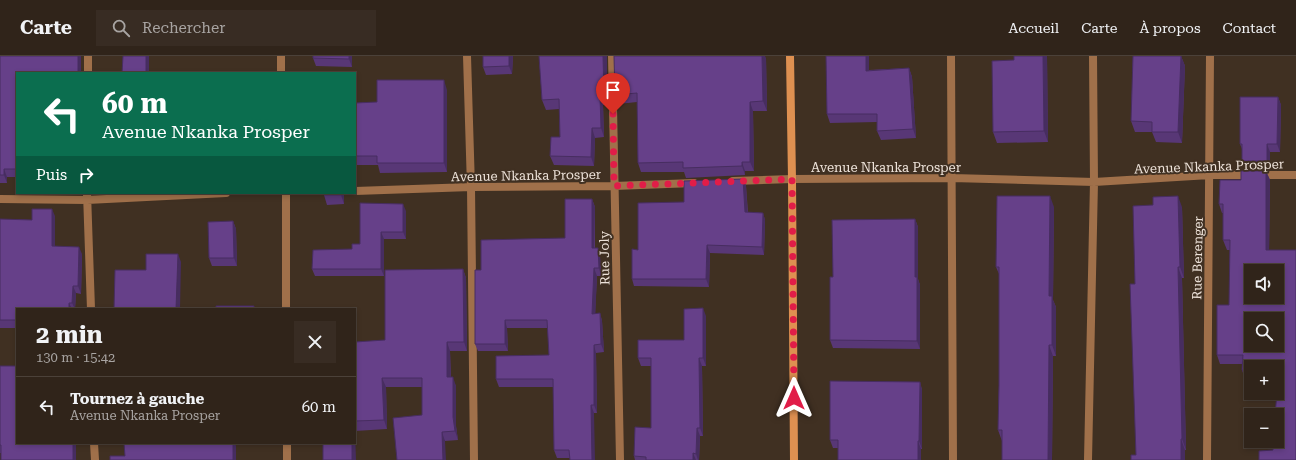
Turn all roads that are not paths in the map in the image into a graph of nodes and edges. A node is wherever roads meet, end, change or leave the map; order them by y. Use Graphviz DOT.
graph roads {
  1 [pos="88,56"];
  2 [pos="281,56"];
  3 [pos="467,56"];
  4 [pos="612,56"];
  5 [pos="790,56"];
  6 [pos="951,56"];
  7 [pos="1093,56"];
  8 [pos="1210,56"];
  9 [pos="88,72"];
  10 [pos="281,72"];
  11 [pos="1210,175"];
  12 [pos="1296,175"];
  13 [pos="952,178"];
  14 [pos="792,179"];
  15 [pos="723,182"];
  16 [pos="1094,182"];
  17 [pos="700,183"];
  18 [pos="614,186"];
  19 [pos="471,187"];
  20 [pos="356,191"];
  21 [pos="180,194"];
  22 [pos="286,194"];
  23 [pos="87,196"];
  24 [pos="0,200"];
  25 [pos="90,308"];
  26 [pos="286,308"];
  27 [pos="94,444"];
  28 [pos="287,444"];
  29 [pos="95,460"];
  30 [pos="287,460"];
  31 [pos="474,460"];
  32 [pos="620,460"];
  33 [pos="794,460"];
  34 [pos="953,460"];
  35 [pos="1088,460"];
  36 [pos="1206,460"];
  1 -- 9 [label="street"];
  2 -- 10 [label="street"];
  3 -- 19 [label="street"];
  4 -- 18 [label="street, Rue Joly"];
  5 -- 14 [label="street"];
  6 -- 13 [label="street"];
  7 -- 16 [label="street"];
  8 -- 11 [label="street, Rue Berenger"];
  11 -- 12 [label="street, Avenue Nkanka Prosper"];
  11 -- 16 [label="street, Avenue Nkanka Prosper"];
  11 -- 36 [label="street, Rue Berenger"];
  13 -- 14 [label="street, Avenue Nkanka Prosper"];
  13 -- 16 [label="street, Avenue Nkanka Prosper"];
  13 -- 34 [label="street"];
  14 -- 15 [label="street, Avenue Nkanka Prosper"];
  14 -- 33 [label="street"];
  16 -- 35 [label="street"];
  17 -- 18 [label="street, Avenue Nkanka Prosper"];
  18 -- 19 [label="street, Avenue Nkanka Prosper"];
  18 -- 32 [label="street, Rue Joly"];
  19 -- 20 [label="street, Avenue Nkanka Prosper"];
  19 -- 31 [label="street"];
  21 -- 23 [label="street"];
  22 -- 26 [label="street"];
  23 -- 24 [label="street"];
  23 -- 25 [label="street"];
  27 -- 29 [label="street"];
  28 -- 30 [label="street"];
}
